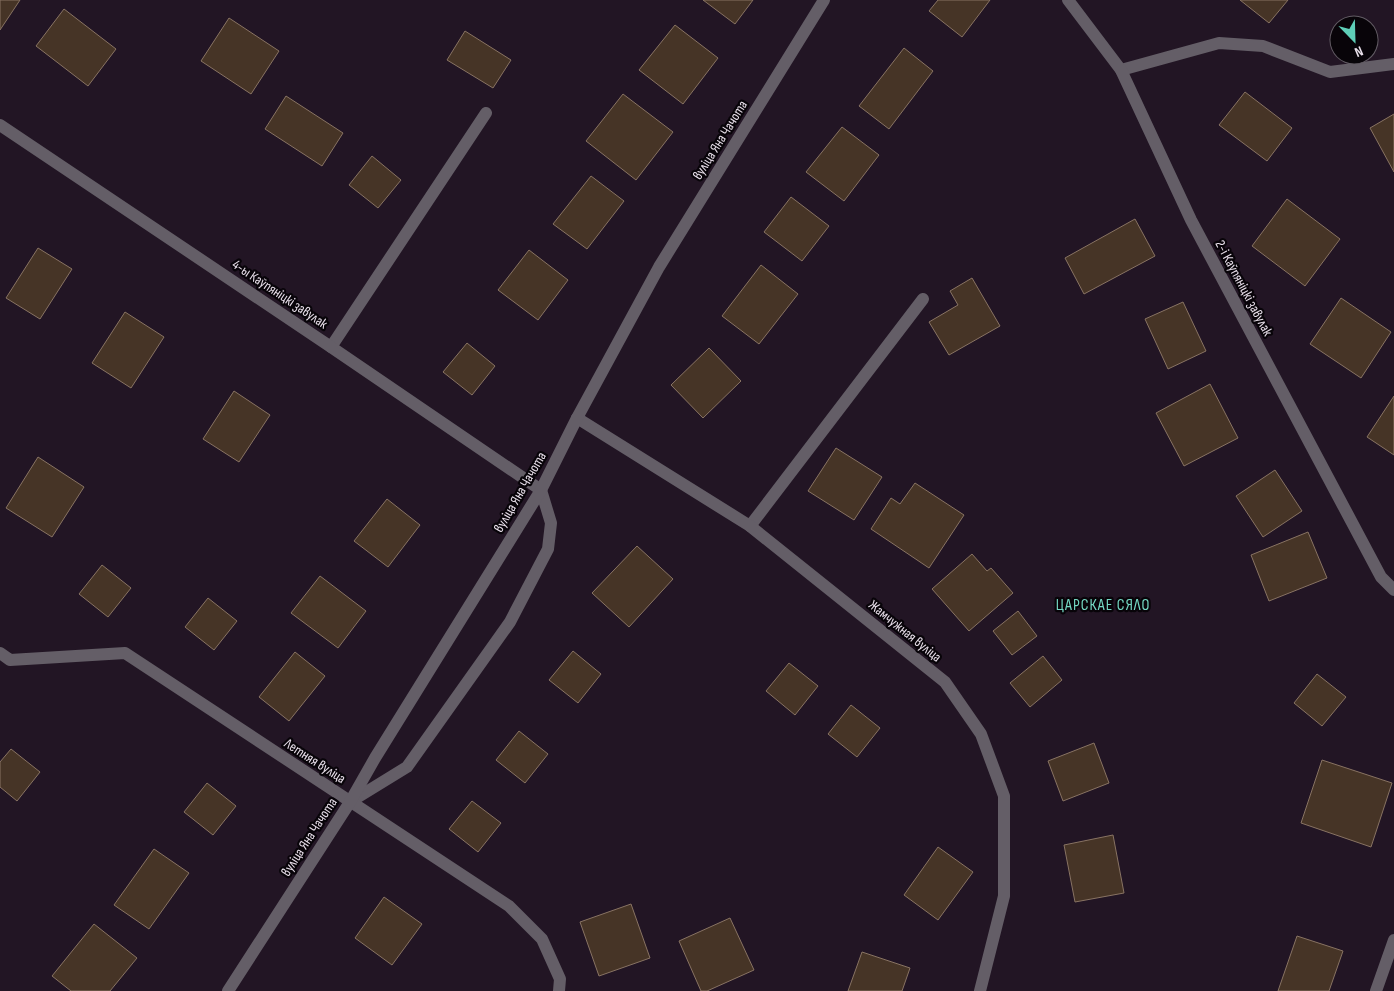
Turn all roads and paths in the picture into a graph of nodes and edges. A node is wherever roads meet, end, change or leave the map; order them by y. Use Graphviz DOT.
graph roads {
  1 [pos="824,0"];
  2 [pos="1068,0"];
  3 [pos="1394,64"];
  4 [pos="1121,70"];
  5 [pos="486,113"];
  6 [pos="0,125"];
  7 [pos="923,299"];
  8 [pos="331,347"];
  9 [pos="577,418"];
  10 [pos="541,490"];
  11 [pos="750,526"];
  12 [pos="1394,590"];
  13 [pos="0,653"];
  14 [pos="350,802"];
  15 [pos="1394,940"];
  16 [pos="228,991"];
  17 [pos="559,991"];
  18 [pos="980,991"];
  19 [pos="1376,991"];
  1 -- 9 [label="street, вуліца Яна Чачота"];
  2 -- 4 [label="street, 2-і Каўпяніцкі завулак"];
  3 -- 4 [label="street"];
  4 -- 12 [label="street, 2-і Каўпяніцкі завулак"];
  5 -- 8 [label="street"];
  6 -- 8 [label="street, 4-ы Каўпяніцкі завулак"];
  7 -- 11 [label="street"];
  8 -- 10 [label="street, 4-ы Каўпяніцкі завулак"];
  9 -- 10 [label="street, вуліца Яна Чачота"];
  9 -- 11 [label="street, Жамчужная вуліца"];
  10 -- 14 [label="street, вуліца Яна Чачота"];
  10 -- 14 [label="street"];
  11 -- 18 [label="street, Жамчужная вуліца"];
  13 -- 14 [label="street, Летняя вуліца"];
  14 -- 16 [label="street, вуліца Яна Чачота"];
  14 -- 17 [label="street, Летняя вуліца"];
  15 -- 19 [label="street"];
}
